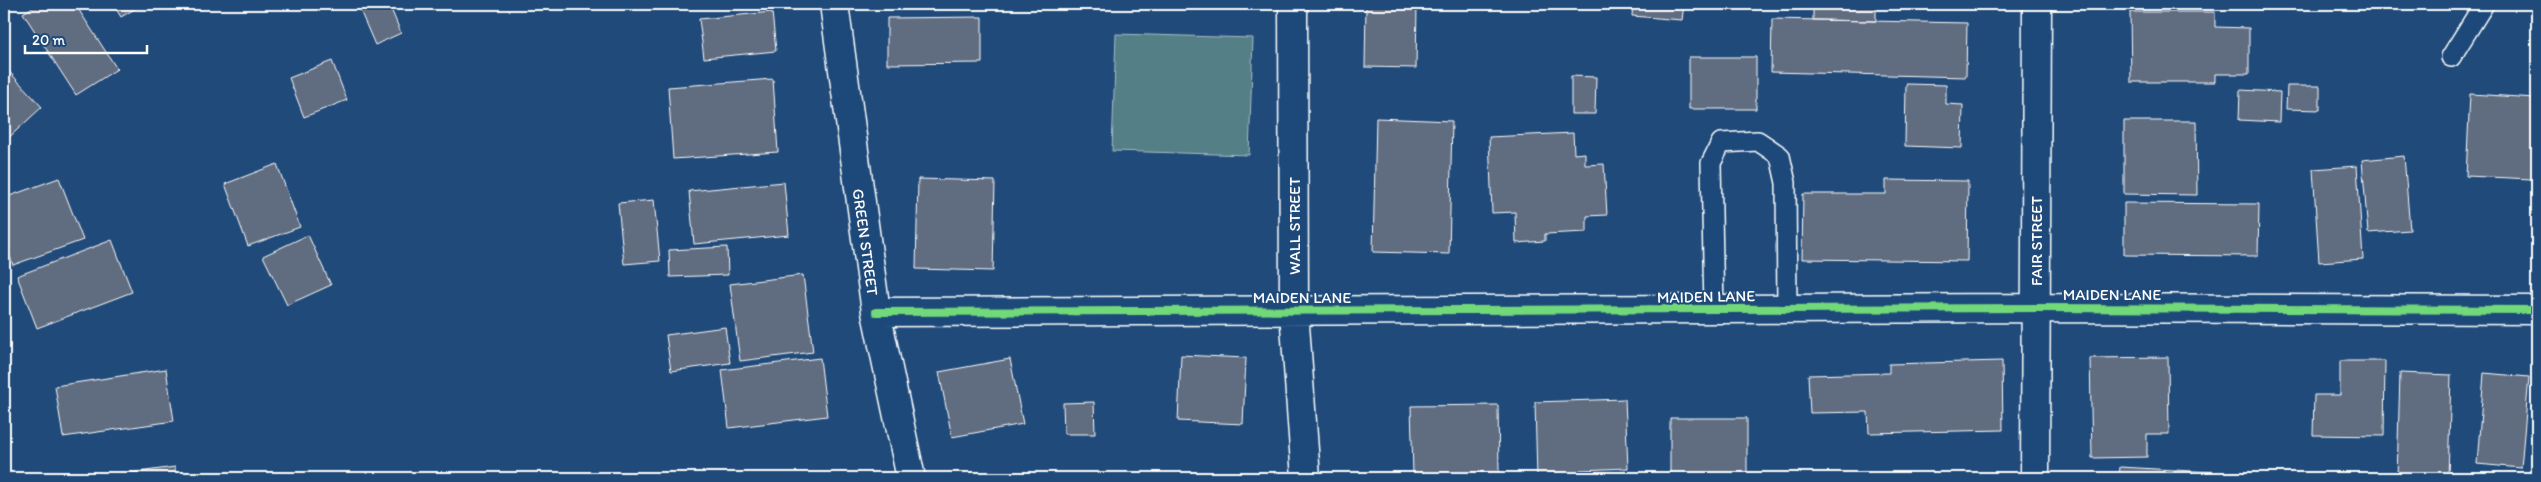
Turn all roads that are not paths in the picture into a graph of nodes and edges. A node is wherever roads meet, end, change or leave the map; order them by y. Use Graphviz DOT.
graph roads {
  1 [pos="834,4"];
  2 [pos="1293,4"];
  3 [pos="2037,4"];
  4 [pos="2484,4"];
  5 [pos="2451,57"];
  6 [pos="1787,308"];
  7 [pos="2036,308"];
  8 [pos="1714,310"];
  9 [pos="2537,310"];
  10 [pos="1294,311"];
  11 [pos="876,312"];
  12 [pos="911,478"];
  13 [pos="1306,478"];
  14 [pos="2035,478"];
  1 -- 11 [label="street, GREEN STREET"];
  2 -- 10 [label="street, WALL STREET"];
  3 -- 7 [label="street, FAIR STREET"];
  4 -- 5 [label="lane"];
  6 -- 7 [label="street, MAIDEN LANE"];
  6 -- 8 [label="street, MAIDEN LANE"];
  6 -- 8 [label="lane"];
  7 -- 9 [label="street, MAIDEN LANE"];
  7 -- 14 [label="street, FAIR STREET"];
  8 -- 10 [label="street, MAIDEN LANE"];
  10 -- 11 [label="street, MAIDEN LANE"];
  10 -- 13 [label="street, WALL STREET"];
  11 -- 12 [label="street, GREEN STREET"];
}
